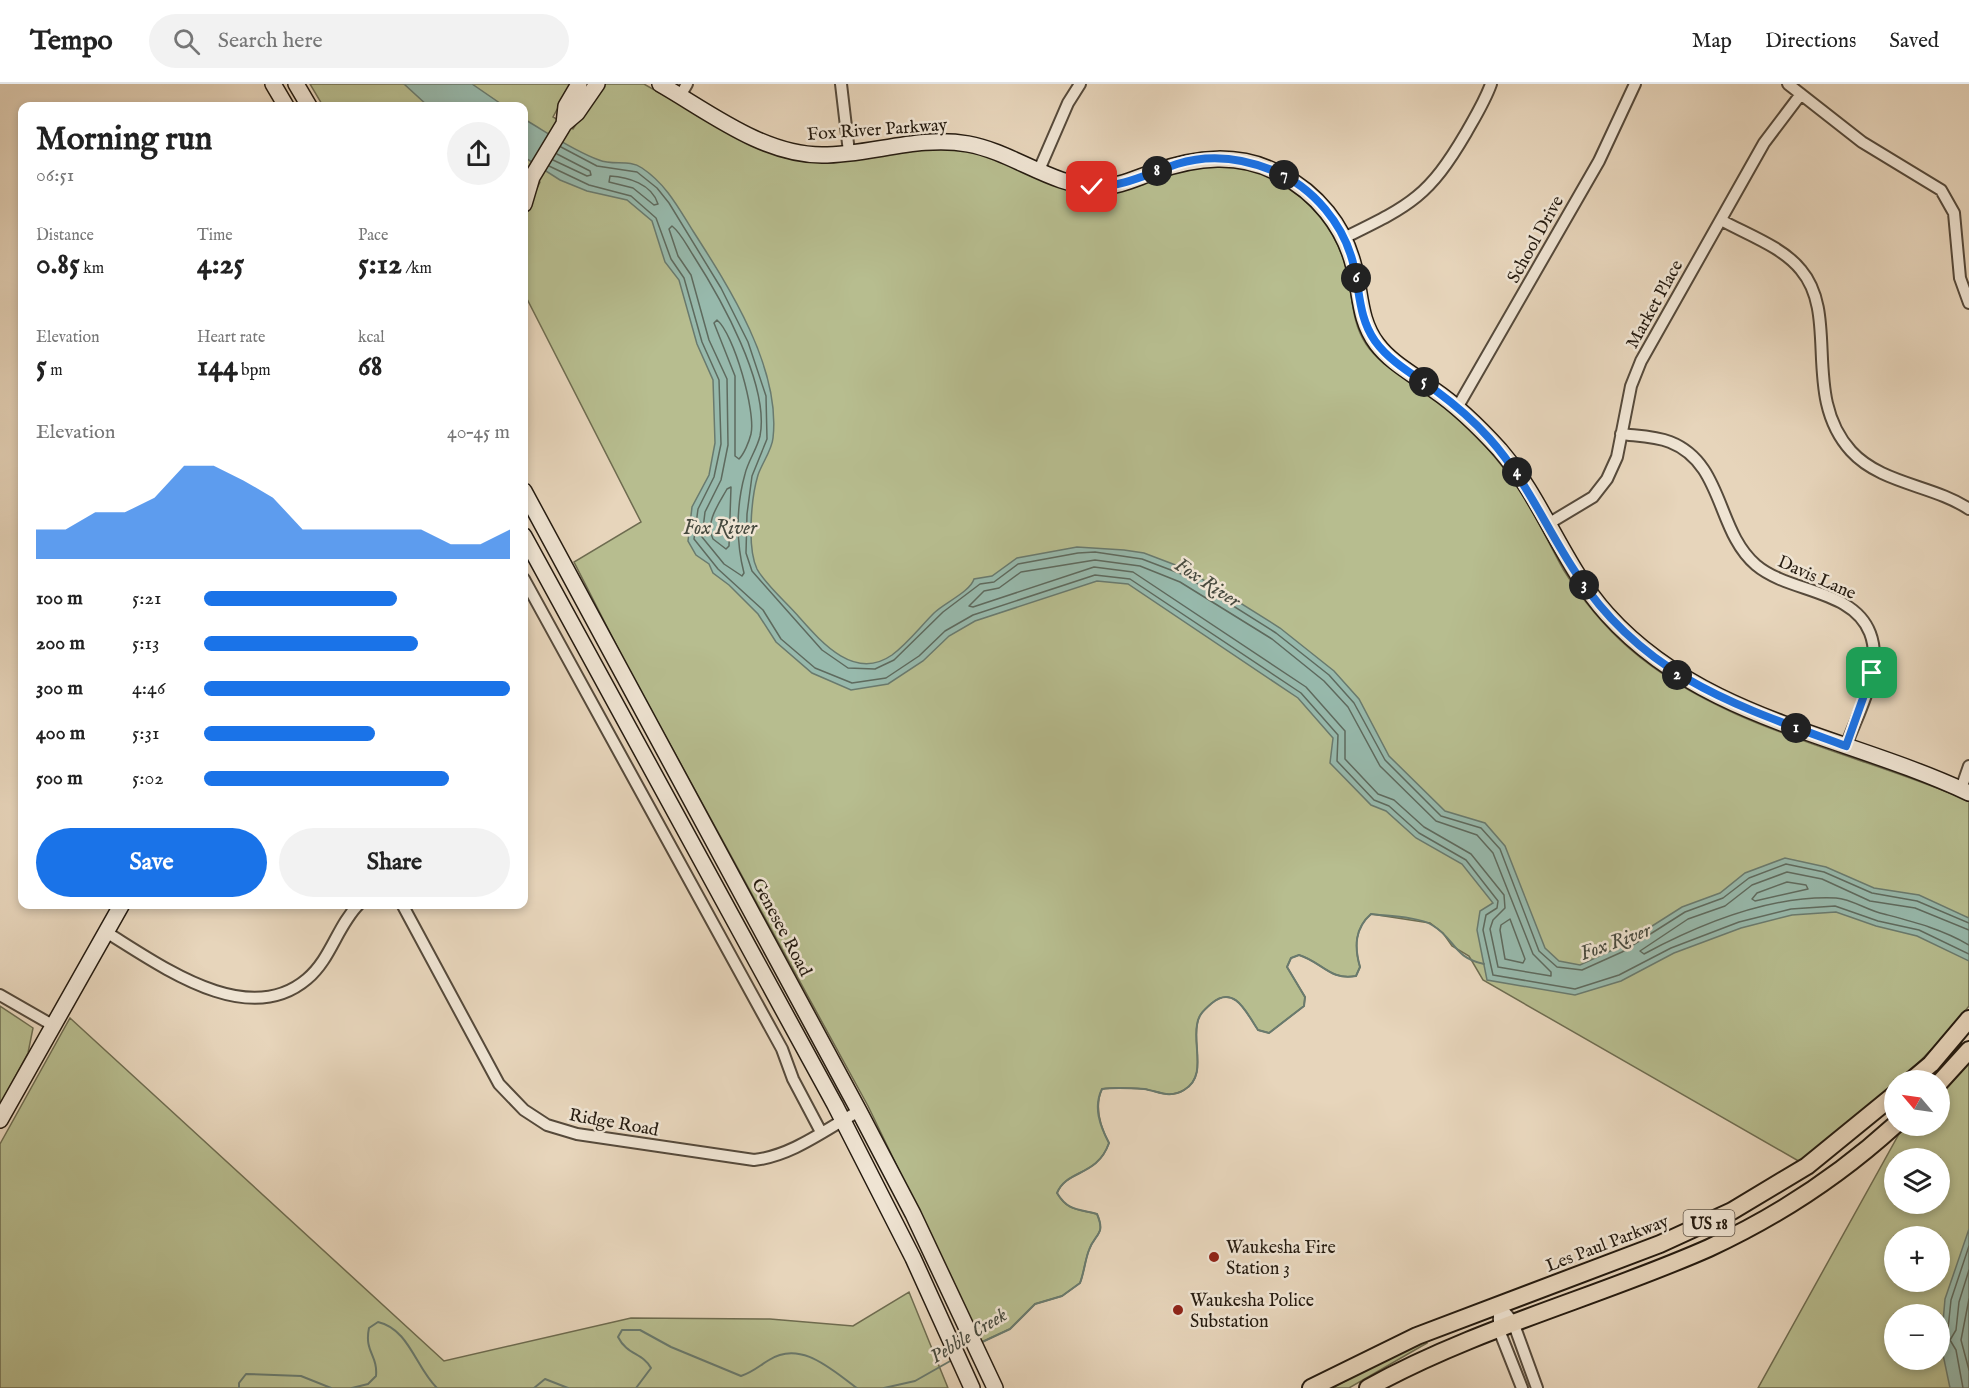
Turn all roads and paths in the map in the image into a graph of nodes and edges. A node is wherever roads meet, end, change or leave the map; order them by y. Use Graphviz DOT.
graph roads {
  1 [pos="273,84"];
  2 [pos="296,84"];
  3 [pos="579,84"];
  4 [pos="597,84"];
  5 [pos="660,84"];
  6 [pos="841,84"];
  7 [pos="1080,84"];
  8 [pos="1491,84"];
  9 [pos="1635,84"];
  10 [pos="1788,84"];
  11 [pos="684,90"];
  12 [pos="1801,94"];
  13 [pos="284,102"];
  14 [pos="307,102"];
  15 [pos="564,124"];
  16 [pos="849,152"];
  17 [pos="1039,170"];
  18 [pos="528,182"];
  19 [pos="1721,220"];
  20 [pos="1344,238"];
  21 [pos="1969,303"];
  22 [pos="1457,408"];
  23 [pos="1621,434"];
  24 [pos="528,500"];
  25 [pos="1969,509"];
  26 [pos="1548,524"];
  27 [pos="528,543"];
  28 [pos="528,586"];
  29 [pos="1846,746"];
  30 [pos="1969,766"];
  31 [pos="1965,791"];
  32 [pos="119,909"];
  33 [pos="356,909"];
  34 [pos="405,909"];
  35 [pos="106,932"];
  36 [pos="0,995"];
  37 [pos="1969,1019"];
  38 [pos="54,1026"];
  39 [pos="1969,1050"];
  40 [pos="1924,1070"];
  41 [pos="1950,1071"];
  42 [pos="1884,1104"];
  43 [pos="859,1111"];
  44 [pos="0,1120"];
  45 [pos="842,1120"];
  46 [pos="821,1132"];
  47 [pos="1884,1134"];
  48 [pos="1499,1305"];
  49 [pos="1506,1325"];
  50 [pos="1346,1371"];
  51 [pos="969,1383"];
  52 [pos="994,1388"];
  53 [pos="1311,1388"];
  54 [pos="1318,1388"];
  55 [pos="1368,1388"];
  56 [pos="1522,1388"];
  57 [pos="1537,1388"];
  1 -- 13 [label="main road"];
  2 -- 14 [label="main road"];
  3 -- 15 [label="main road"];
  4 -- 15 [label="main road"];
  5 -- 11 [label="main road, Fox River Parkway"];
  6 -- 16 [label="street"];
  7 -- 17 [label="street"];
  8 -- 20 [label="street"];
  9 -- 22 [label="street, School Drive"];
  10 -- 12 [label="street"];
  11 -- 16 [label="main road, Fox River Parkway"];
  12 -- 19 [label="street, Market Place"];
  12 -- 21 [label="street"];
  15 -- 18 [label="main road"];
  16 -- 17 [label="main road, Fox River Parkway"];
  17 -- 20 [label="main road, Fox River Parkway"];
  19 -- 23 [label="street, Market Place"];
  19 -- 25 [label="street"];
  20 -- 22 [label="main road, Fox River Parkway"];
  22 -- 26 [label="main road, Fox River Parkway"];
  23 -- 26 [label="street, Market Place"];
  23 -- 29 [label="street, Davis Lane"];
  24 -- 43 [label="main road, Genesee Road"];
  26 -- 29 [label="main road, Fox River Parkway"];
  27 -- 45 [label="main road"];
  28 -- 46 [label="street"];
  29 -- 31 [label="main road, Fox River Parkway"];
  30 -- 31 [label="street"];
  32 -- 35 [label="main road"];
  33 -- 35 [label="street"];
  34 -- 46 [label="street, Ridge Road"];
  35 -- 38 [label="main road"];
  36 -- 38 [label="street"];
  37 -- 40 [label="main road"];
  38 -- 44 [label="main road"];
  39 -- 41 [label="main road"];
  42 -- 48 [label="main road, Les Paul Parkway / US 18"];
  43 -- 45 [label="street, Ridge Road"];
  43 -- 52 [label="main road, Genesee Road"];
  45 -- 46 [label="street, Ridge Road"];
  45 -- 51 [label="main road"];
  47 -- 49 [label="main road, US 18"];
  48 -- 49 [label="street"];
  48 -- 49 [label="street"];
  48 -- 50 [label="main road, Les Paul Parkway / US 18"];
  49 -- 55 [label="main road, US 18"];
  49 -- 56 [label="street"];
  49 -- 57 [label="street"];
  50 -- 53 [label="main road, Les Paul Parkway / US 18"];
  50 -- 54 [label="main road"];
}
